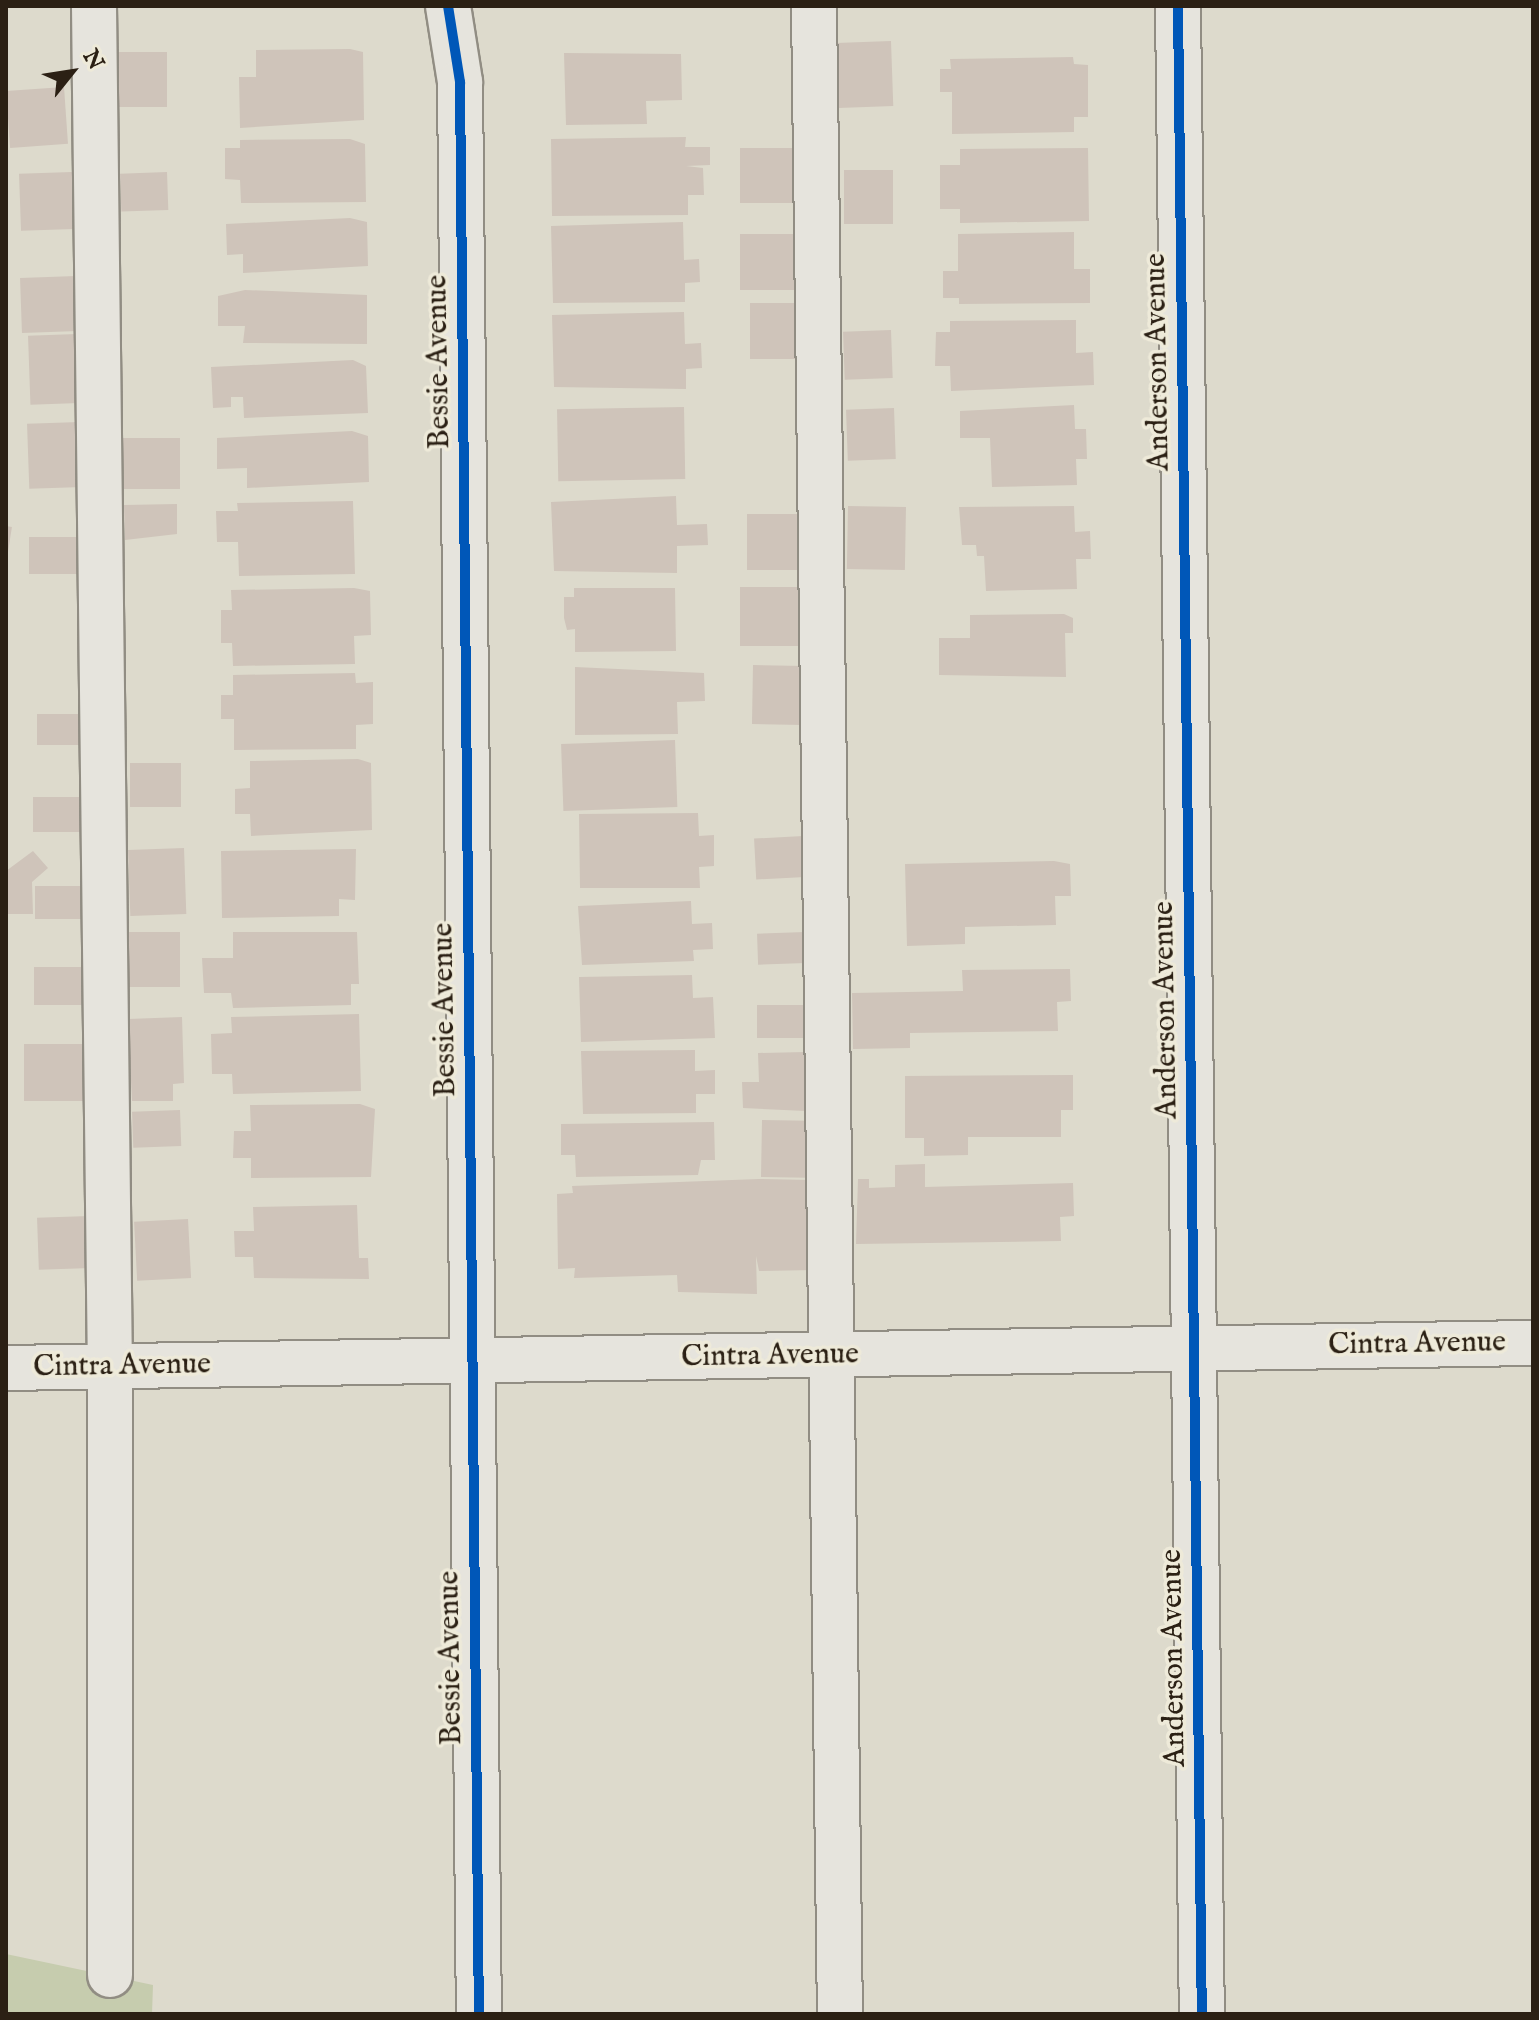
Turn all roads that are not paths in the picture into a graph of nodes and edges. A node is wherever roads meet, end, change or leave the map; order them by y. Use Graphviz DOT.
graph roads {
  1 [pos="94,6"];
  2 [pos="448,6"];
  3 [pos="814,6"];
  4 [pos="1178,6"];
  5 [pos="1533,1343"];
  6 [pos="1194,1347"];
  7 [pos="828,1355"];
  8 [pos="472,1362"];
  9 [pos="110,1367"];
  10 [pos="6,1368"];
  11 [pos="110,1975"];
  12 [pos="479,2014"];
  13 [pos="840,2014"];
  14 [pos="1202,2014"];
  1 -- 9 [label="street"];
  2 -- 8 [label="street, Bessie Avenue"];
  3 -- 7 [label="street"];
  4 -- 6 [label="street, Anderson Avenue"];
  5 -- 6 [label="street, Cintra Avenue"];
  6 -- 7 [label="street, Cintra Avenue"];
  6 -- 14 [label="street, Anderson Avenue"];
  7 -- 8 [label="street, Cintra Avenue"];
  7 -- 13 [label="street"];
  8 -- 9 [label="street, Cintra Avenue"];
  8 -- 12 [label="street, Bessie Avenue"];
  9 -- 10 [label="street, Cintra Avenue"];
  9 -- 11 [label="street"];
}
